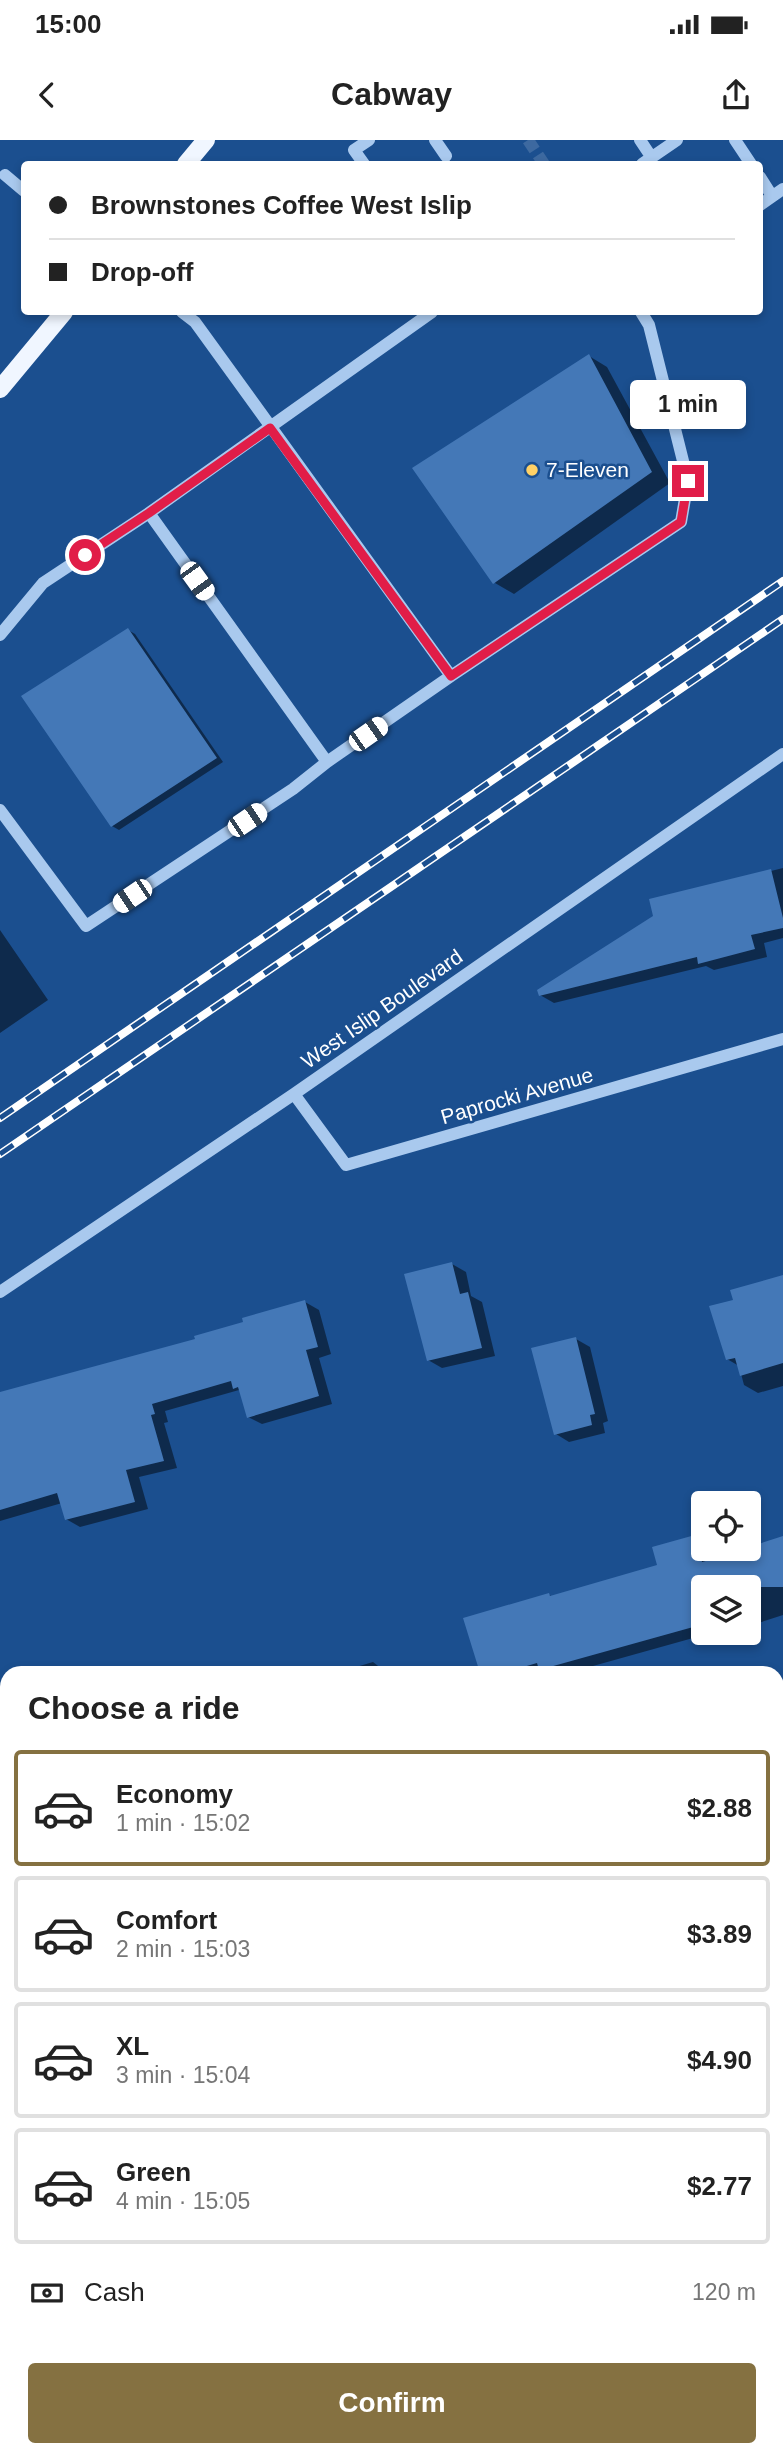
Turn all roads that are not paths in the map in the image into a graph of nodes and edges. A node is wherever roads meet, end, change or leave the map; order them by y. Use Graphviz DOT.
graph roads {
  1 [pos="206,140"];
  2 [pos="369,140"];
  3 [pos="435,140"];
  4 [pos="640,140"];
  5 [pos="677,140"];
  6 [pos="735,140"];
  7 [pos="446,156"];
  8 [pos="188,161"];
  9 [pos="362,161"];
  10 [pos="647,161"];
  11 [pos="749,161"];
  12 [pos="5,175"];
  13 [pos="763,180"];
  14 [pos="21,188"];
  15 [pos="778,192"];
  16 [pos="763,203"];
  17 [pos="62,315"];
  18 [pos="186,315"];
  19 [pos="428,315"];
  20 [pos="643,315"];
  21 [pos="0,390"];
  22 [pos="270,428"];
  23 [pos="149,513"];
  24 [pos="0,635"];
  25 [pos="451,676"];
  26 [pos="783,754"];
  27 [pos="327,762"];
  28 [pos="0,810"];
  29 [pos="783,1039"];
  30 [pos="294,1094"];
  31 [pos="0,1292"];
  1 -- 8 [label="main road"];
  2 -- 9 [label="street"];
  3 -- 7 [label="street"];
  4 -- 10 [label="street"];
  5 -- 10 [label="street"];
  6 -- 11 [label="street"];
  12 -- 14 [label="street"];
  13 -- 15 [label="street"];
  15 -- 16 [label="street"];
  17 -- 21 [label="main road"];
  18 -- 22 [label="street"];
  19 -- 22 [label="street"];
  20 -- 25 [label="street"];
  22 -- 23 [label="street"];
  22 -- 25 [label="street"];
  23 -- 24 [label="street"];
  23 -- 27 [label="street"];
  25 -- 27 [label="street"];
  26 -- 30 [label="street, West Islip Boulevard"];
  27 -- 28 [label="street"];
  29 -- 30 [label="street, Paprocki Avenue"];
  30 -- 31 [label="street, West Islip Boulevard"];
}
